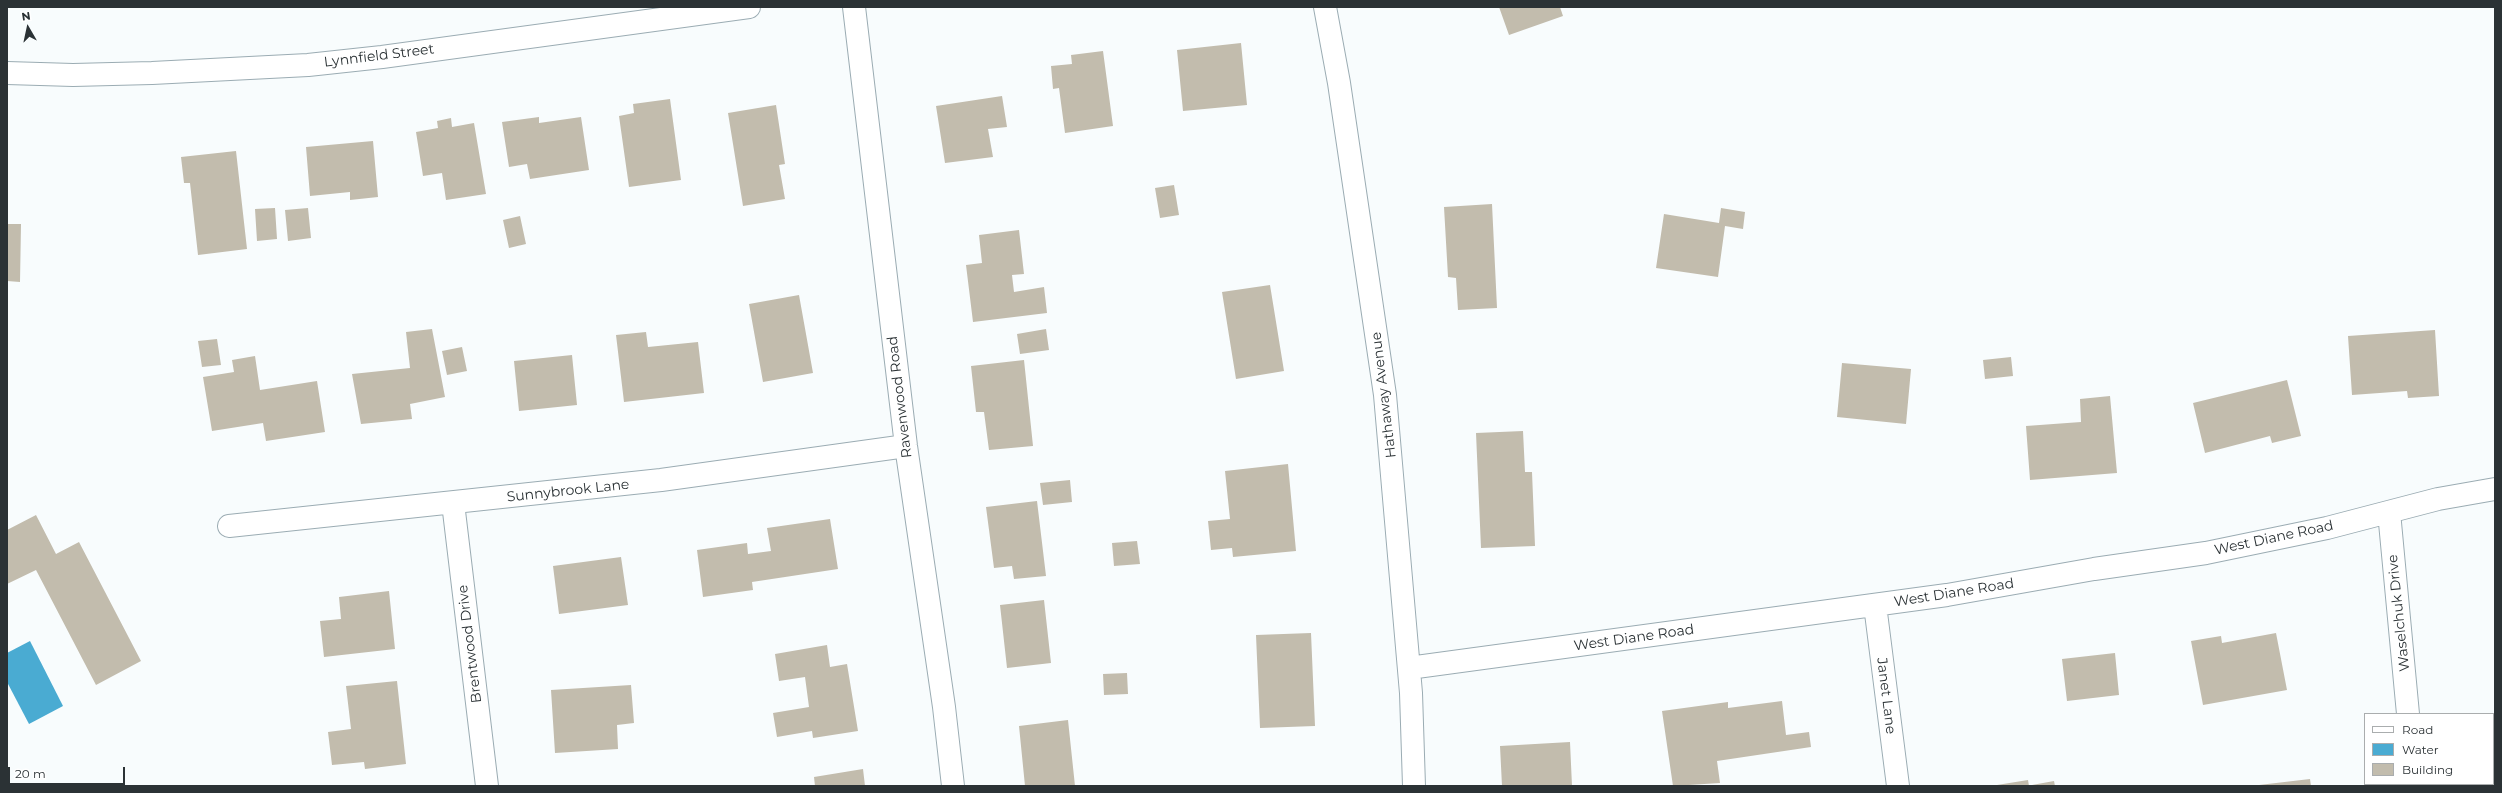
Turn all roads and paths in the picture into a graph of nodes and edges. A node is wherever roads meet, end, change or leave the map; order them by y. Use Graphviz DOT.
graph roads {
  1 [pos="749,7"];
  2 [pos="854,7"];
  3 [pos="1325,7"];
  4 [pos="7,73"];
  5 [pos="906,446"];
  6 [pos="2495,489"];
  7 [pos="453,503"];
  8 [pos="2389,512"];
  9 [pos="230,526"];
  10 [pos="1875,605"];
  11 [pos="1409,668"];
  12 [pos="2408,713"];
  13 [pos="487,786"];
  14 [pos="952,786"];
  15 [pos="1414,786"];
  16 [pos="1898,786"];
  1 -- 4 [label="street, Lynnfield Street"];
  2 -- 5 [label="street, Ravenwood Road"];
  3 -- 11 [label="street, Hathaway Avenue"];
  5 -- 7 [label="street, Sunnybrook Lane"];
  5 -- 14 [label="street, Ravenwood Road"];
  6 -- 8 [label="street, West Diane Road"];
  7 -- 9 [label="street, Sunnybrook Lane"];
  7 -- 13 [label="street, Brentwood Drive"];
  8 -- 10 [label="street, West Diane Road"];
  8 -- 12 [label="street, Waselchuk Drive"];
  10 -- 11 [label="street, West Diane Road"];
  10 -- 16 [label="street, Janet Lane"];
  11 -- 15 [label="street, Hathaway Avenue"];
}
